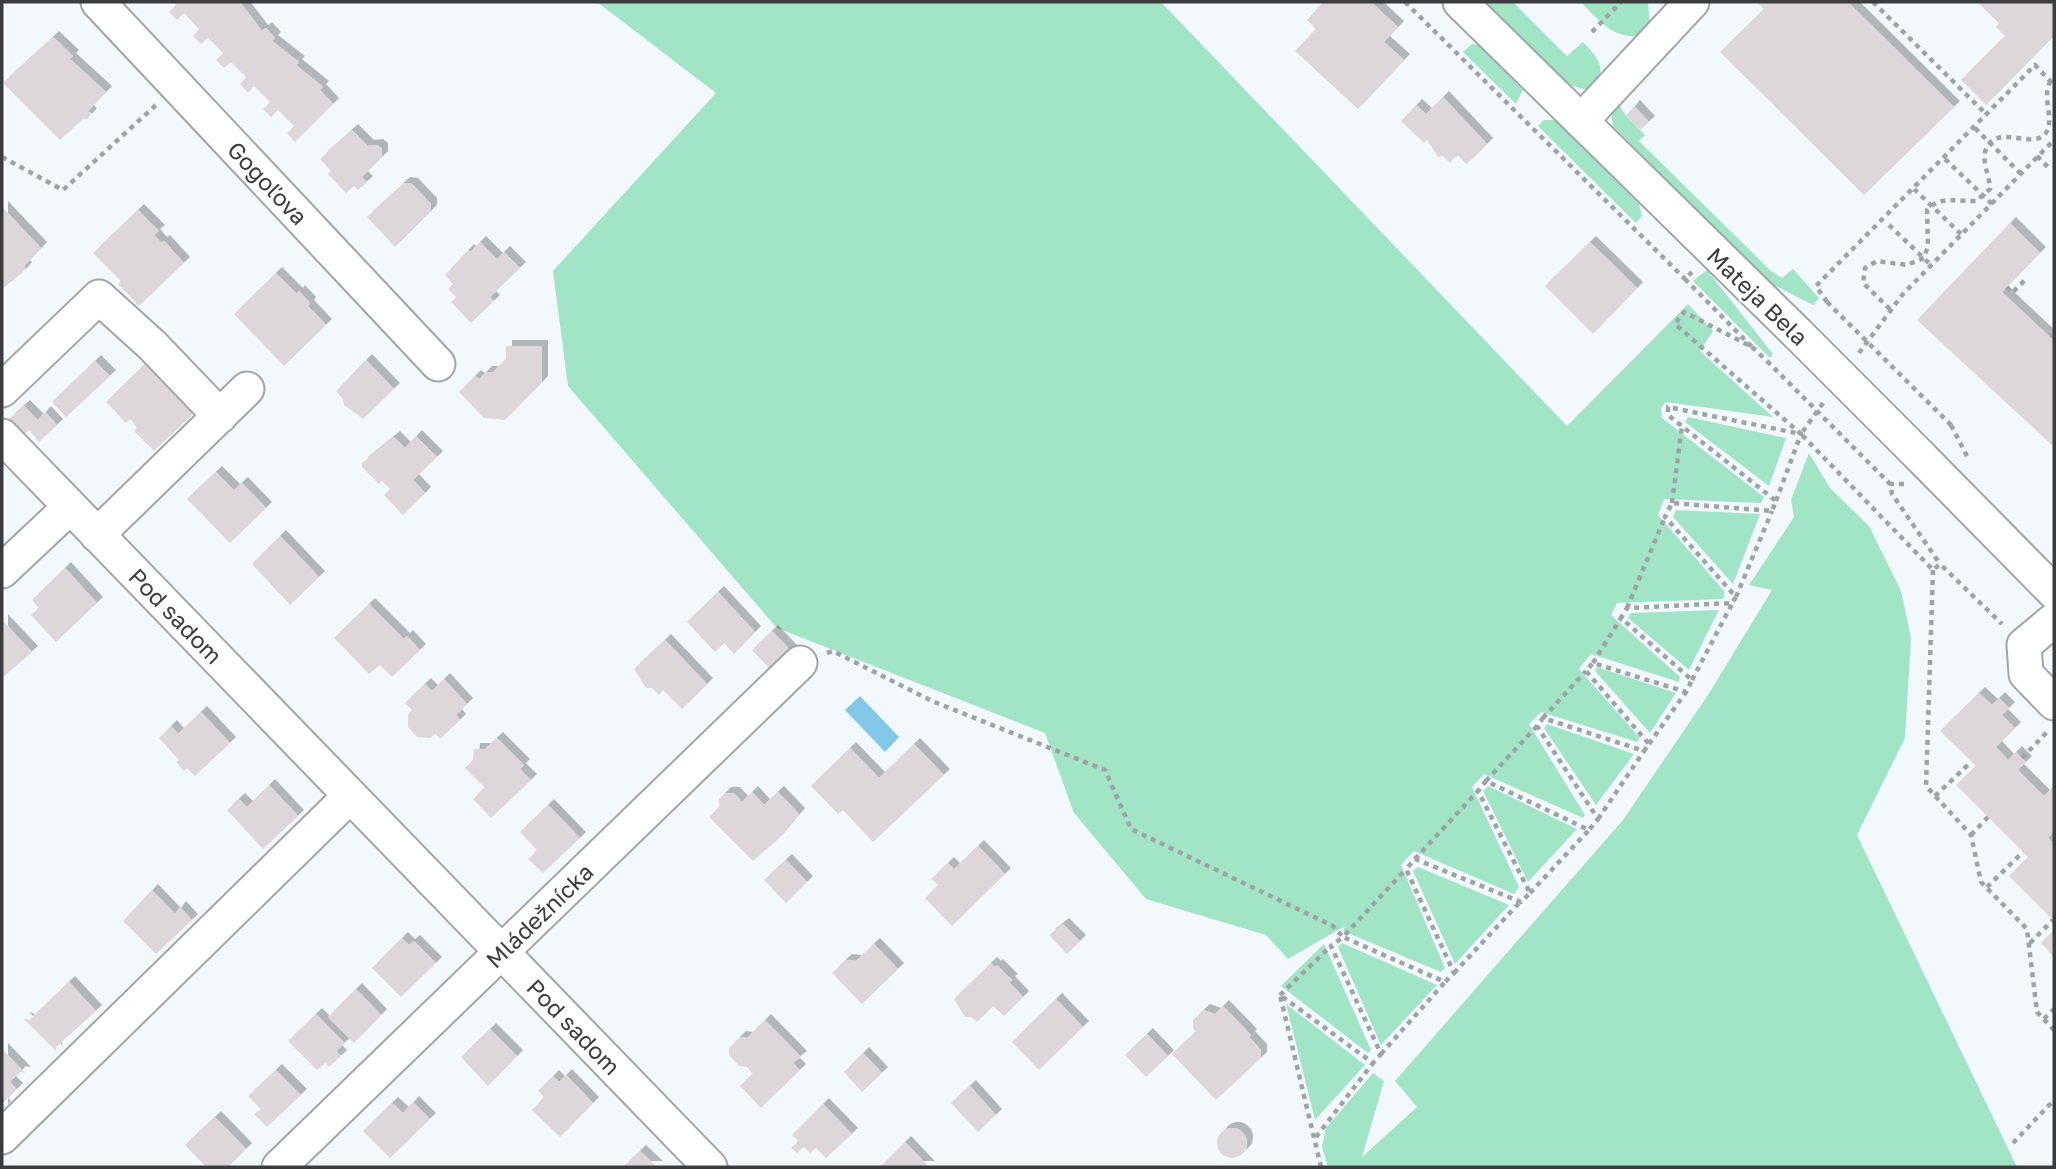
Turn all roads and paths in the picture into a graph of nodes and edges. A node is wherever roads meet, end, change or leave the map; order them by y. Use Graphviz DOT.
graph roads {
  1 [pos="99,2"];
  2 [pos="1405,2"];
  3 [pos="1460,2"];
  4 [pos="1621,2"];
  5 [pos="1873,2"];
  6 [pos="1679,6"];
  7 [pos="1592,32"];
  8 [pos="2053,81"];
  9 [pos="177,86"];
  10 [pos="1987,115"];
  11 [pos="1581,121"];
  12 [pos="1975,128"];
  13 [pos="2045,135"];
  14 [pos="2054,141"];
  15 [pos="1990,142"];
  16 [pos="2038,156"];
  17 [pos="2,158"];
  18 [pos="1945,159"];
  19 [pos="2050,169"];
  20 [pos="2021,174"];
  21 [pos="1914,189"];
  22 [pos="1984,196"];
  23 [pos="1932,204"];
  24 [pos="1993,204"];
  25 [pos="1889,225"];
  26 [pos="1962,235"];
  27 [pos="1712,251"];
  28 [pos="1924,258"];
  29 [pos="1933,266"];
  30 [pos="2027,278"];
  31 [pos="1685,279"];
  32 [pos="2007,288"];
  33 [pos="1890,309"];
  34 [pos="1752,347"];
  35 [pos="1858,354"];
  36 [pos="438,364"];
  37 [pos="247,389"];
  38 [pos="2,390"];
  39 [pos="1826,400"];
  40 [pos="219,416"];
  41 [pos="1682,425"];
  42 [pos="1801,434"];
  43 [pos="2,436"];
  44 [pos="1972,466"];
  45 [pos="1776,501"];
  46 [pos="1672,503"];
  47 [pos="70,507"];
  48 [pos="1772,510"];
  49 [pos="1665,517"];
  50 [pos="97,535"];
  51 [pos="1940,564"];
  52 [pos="1933,570"];
  53 [pos="2,571"];
  54 [pos="2054,592"];
  55 [pos="1736,597"];
  56 [pos="1732,603"];
  57 [pos="1627,608"];
  58 [pos="1621,618"];
  59 [pos="2054,620"];
  60 [pos="2024,645"];
  61 [pos="800,663"];
  62 [pos="1593,663"];
  63 [pos="1586,671"];
  64 [pos="1692,680"];
  65 [pos="1686,692"];
  66 [pos="2054,703"];
  67 [pos="1543,718"];
  68 [pos="2054,725"];
  69 [pos="1537,726"];
  70 [pos="1649,744"];
  71 [pos="1644,751"];
  72 [pos="2022,758"];
  73 [pos="1970,762"];
  74 [pos="1486,781"];
  75 [pos="1478,790"];
  76 [pos="350,796"];
  77 [pos="1935,796"];
  78 [pos="1988,817"];
  79 [pos="1598,819"];
  80 [pos="1589,830"];
  81 [pos="1971,835"];
  82 [pos="2023,852"];
  83 [pos="1415,859"];
  84 [pos="1406,869"];
  85 [pos="1987,887"];
  86 [pos="1530,893"];
  87 [pos="1521,902"];
  88 [pos="2053,920"];
  89 [pos="1343,937"];
  90 [pos="2029,944"];
  91 [pos="1331,946"];
  92 [pos="500,950"];
  93 [pos="1454,973"];
  94 [pos="1446,982"];
  95 [pos="1280,995"];
  96 [pos="2054,1009"];
  97 [pos="2044,1019"];
  98 [pos="2054,1030"];
  99 [pos="1381,1054"];
  100 [pos="1373,1063"];
  101 [pos="2054,1100"];
  102 [pos="2,1137"];
  103 [pos="1315,1138"];
  104 [pos="2013,1143"];
  105 [pos="279,1167"];
  106 [pos="710,1167"];
  107 [pos="1321,1167"];
  1 -- 9 [label="street, Gogoľova"];
  2 -- 31 [label="path"];
  3 -- 11 [label="street, Mateja Bela"];
  4 -- 7 [label="path"];
  5 -- 10 [label="path"];
  6 -- 11 [label="street"];
  8 -- 10 [label="path"];
  8 -- 13 [label="path"];
  9 -- 17 [label="path"];
  9 -- 36 [label="street, Gogoľova"];
  10 -- 12 [label="path"];
  11 -- 27 [label="street, Mateja Bela"];
  12 -- 15 [label="path"];
  12 -- 18 [label="path"];
  13 -- 14 [label="path"];
  13 -- 15 [label="path"];
  14 -- 16 [label="path"];
  15 -- 20 [label="path"];
  15 -- 22 [label="path"];
  16 -- 19 [label="path"];
  16 -- 20 [label="path"];
  18 -- 21 [label="path"];
  18 -- 22 [label="path"];
  20 -- 24 [label="path"];
  21 -- 23 [label="path"];
  21 -- 44 [label="path, bridge"];
  22 -- 23 [label="path"];
  22 -- 24 [label="path"];
  23 -- 26 [label="path"];
  23 -- 28 [label="path"];
  24 -- 26 [label="path"];
  25 -- 28 [label="path"];
  26 -- 29 [label="path"];
  27 -- 31 [label="path"];
  27 -- 54 [label="street, Mateja Bela, bridge"];
  28 -- 29 [label="path"];
  28 -- 33 [label="path"];
  29 -- 33 [label="path"];
  30 -- 32 [label="path"];
  31 -- 34 [label="path"];
  33 -- 35 [label="path"];
  34 -- 42 [label="path"];
  34 -- 51 [label="path, bridge"];
  37 -- 40 [label="street"];
  38 -- 40 [label="street"];
  39 -- 42 [label="path"];
  40 -- 50 [label="street"];
  41 -- 42 [label="path"];
  41 -- 45 [label="path"];
  41 -- 46 [label="path"];
  42 -- 45 [label="path"];
  42 -- 52 [label="path"];
  43 -- 47 [label="street, Pod sadom"];
  45 -- 48 [label="path"];
  46 -- 48 [label="path"];
  46 -- 49 [label="path"];
  47 -- 50 [label="street, Pod sadom"];
  47 -- 53 [label="street"];
  48 -- 55 [label="path"];
  49 -- 55 [label="path"];
  49 -- 57 [label="path"];
  50 -- 76 [label="street, Pod sadom"];
  51 -- 52 [label="path"];
  51 -- 60 [label="path"];
  52 -- 77 [label="path"];
  55 -- 56 [label="path"];
  56 -- 57 [label="path"];
  56 -- 64 [label="path"];
  57 -- 58 [label="path"];
  58 -- 62 [label="path"];
  58 -- 64 [label="path"];
  59 -- 60 [label="street"];
  60 -- 66 [label="street"];
  61 -- 89 [label="path"];
  61 -- 92 [label="street, Mládežnícka"];
  62 -- 63 [label="path"];
  62 -- 65 [label="path"];
  63 -- 67 [label="path"];
  63 -- 70 [label="path"];
  64 -- 65 [label="path"];
  65 -- 70 [label="path"];
  67 -- 69 [label="path"];
  67 -- 71 [label="path"];
  68 -- 72 [label="path"];
  69 -- 74 [label="path"];
  69 -- 79 [label="path"];
  70 -- 71 [label="path"];
  71 -- 79 [label="path"];
  73 -- 77 [label="path"];
  74 -- 75 [label="path"];
  74 -- 80 [label="path"];
  75 -- 83 [label="path"];
  75 -- 86 [label="path"];
  76 -- 92 [label="street, Pod sadom"];
  76 -- 102 [label="street"];
  77 -- 81 [label="path"];
  78 -- 81 [label="path"];
  79 -- 80 [label="path"];
  80 -- 86 [label="path"];
  81 -- 85 [label="path"];
  82 -- 85 [label="path"];
  83 -- 84 [label="path"];
  83 -- 87 [label="path"];
  84 -- 89 [label="path"];
  84 -- 93 [label="path"];
  85 -- 90 [label="path"];
  86 -- 87 [label="path"];
  87 -- 93 [label="path"];
  88 -- 90 [label="path"];
  89 -- 91 [label="path"];
  89 -- 94 [label="path"];
  90 -- 97 [label="path"];
  91 -- 95 [label="path"];
  91 -- 99 [label="path"];
  92 -- 105 [label="street, Mládežnícka"];
  92 -- 106 [label="street, Pod sadom"];
  93 -- 94 [label="path"];
  94 -- 99 [label="path"];
  95 -- 100 [label="path"];
  95 -- 103 [label="path"];
  96 -- 97 [label="path"];
  97 -- 98 [label="path"];
  99 -- 100 [label="path"];
  100 -- 103 [label="path"];
  101 -- 104 [label="path"];
  103 -- 107 [label="path"];
}
